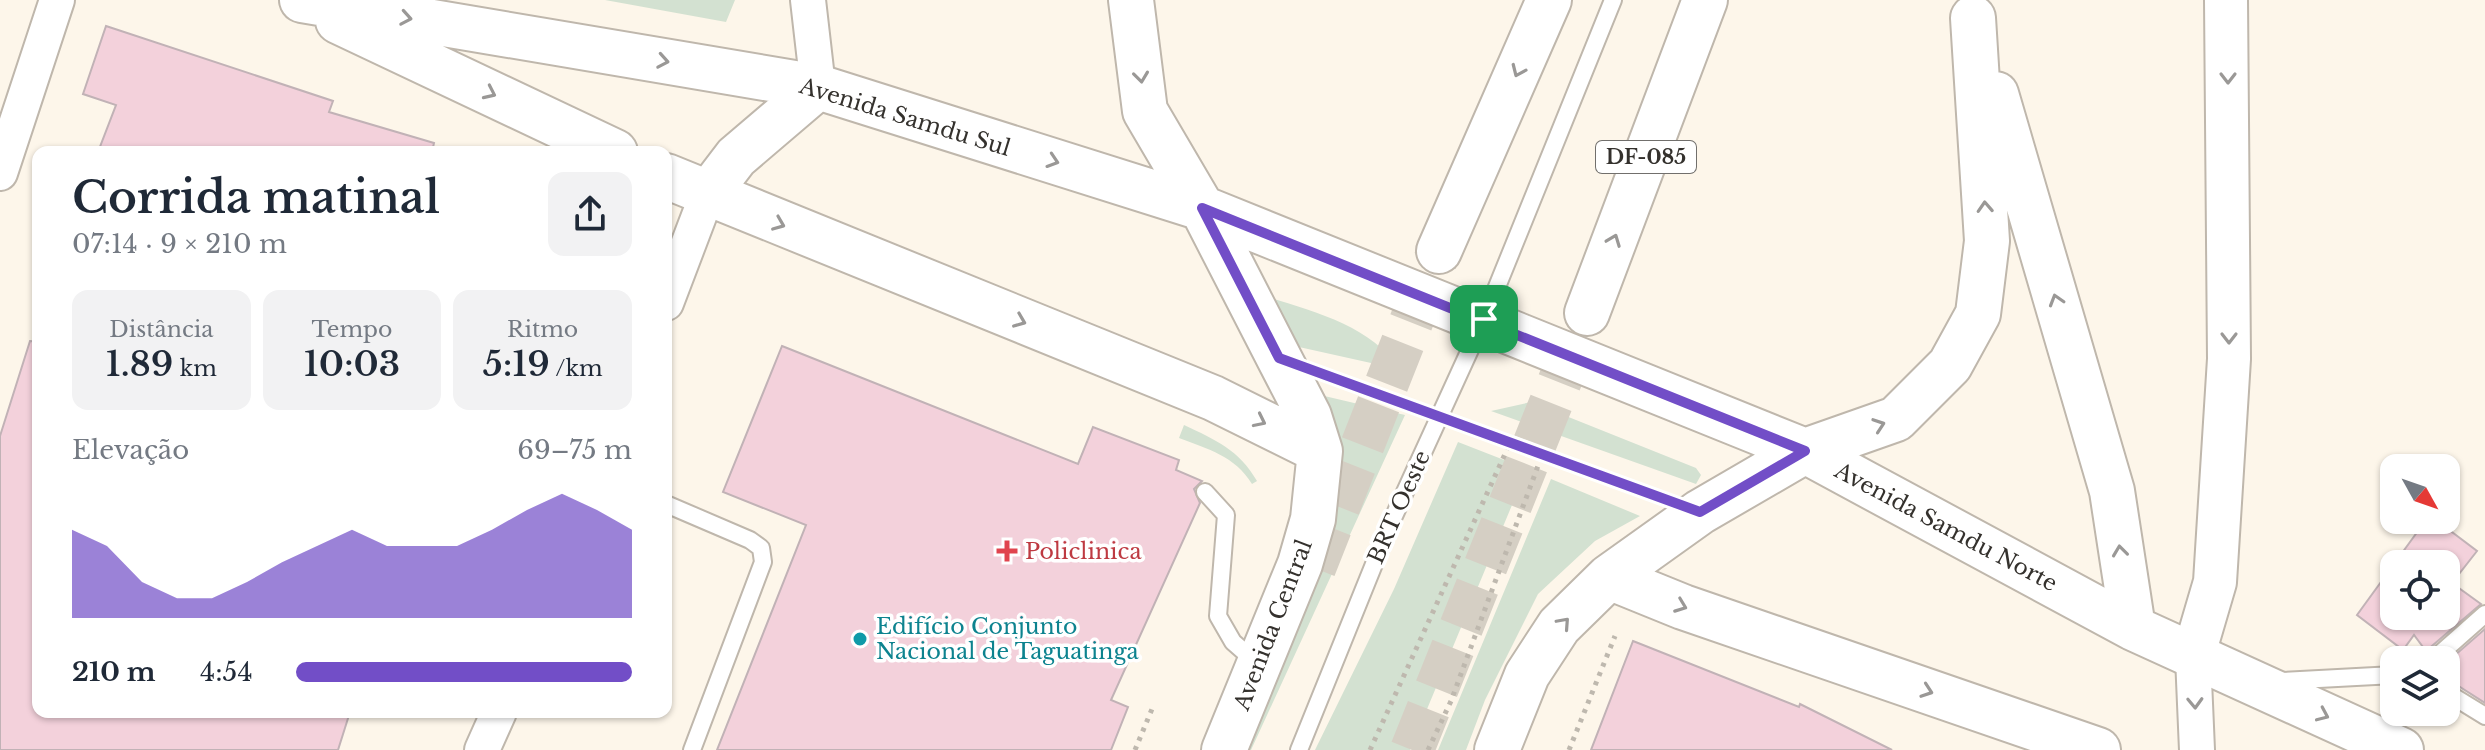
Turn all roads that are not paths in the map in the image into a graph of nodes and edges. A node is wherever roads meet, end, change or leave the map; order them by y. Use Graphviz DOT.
graph roads {
  1 [pos="57,0"];
  2 [pos="293,0"];
  3 [pos="302,0"];
  4 [pos="808,0"];
  5 [pos="1131,0"];
  6 [pos="1549,0"];
  7 [pos="1613,0"];
  8 [pos="1705,0"];
  9 [pos="2226,0"];
  10 [pos="1971,9"];
  11 [pos="818,87"];
  12 [pos="602,146"];
  13 [pos="0,173"];
  14 [pos="672,179"];
  15 [pos="707,195"];
  16 [pos="1202,208"];
  17 [pos="1439,251"];
  18 [pos="672,287"];
  19 [pos="1587,313"];
  20 [pos="1484,319"];
  21 [pos="1320,451"];
  22 [pos="1805,451"];
  23 [pos="1205,492"];
  24 [pos="672,507"];
  25 [pos="1609,577"];
  26 [pos="2485,614"];
  27 [pos="2133,628"];
  28 [pos="2449,646"];
  29 [pos="2193,657"];
  30 [pos="1259,664"];
  31 [pos="2380,676"];
  32 [pos="2252,683"];
  33 [pos="2460,701"];
  34 [pos="2485,716"];
  35 [pos="496,718"];
  36 [pos="482,750"];
  37 [pos="692,750"];
  38 [pos="1224,750"];
  39 [pos="1299,750"];
  40 [pos="1497,750"];
  41 [pos="2098,750"];
  42 [pos="2197,750"];
  43 [pos="2401,750"];
  1 -- 13 [label="street"];
  2 -- 12 [label="main road, one-way"];
  3 -- 11 [label="main road, Avenida Samdu Sul, one-way"];
  4 -- 11 [label="street"];
  5 -- 16 [label="main road, one-way"];
  6 -- 17 [label="main road, one-way"];
  7 -- 20 [label="lane, BRT Oeste"];
  19 -- 8 [label="main road, DF-085, one-way"];
  9 -- 29 [label="street, one-way"];
  22 -- 10 [label="main road, one-way"];
  27 -- 10 [label="main road, one-way"];
  11 -- 15 [label="main road"];
  11 -- 16 [label="main road, Avenida Samdu Sul, one-way"];
  14 -- 15 [label="main road"];
  15 -- 18 [label="street"];
  15 -- 21 [label="main road, one-way"];
  16 -- 20 [label="main road, Avenida Samdu Sul"];
  16 -- 21 [label="main road"];
  20 -- 22 [label="main road, Avenida Samdu Norte"];
  20 -- 39 [label="lane, BRT Oeste"];
  21 -- 30 [label="main road, Avenida Central"];
  22 -- 25 [label="main road"];
  22 -- 27 [label="main road, Avenida Samdu Norte"];
  23 -- 30 [label="lane"];
  24 -- 37 [label="lane"];
  40 -- 25 [label="main road, one-way"];
  25 -- 41 [label="main road, one-way"];
  26 -- 28 [label="lane"];
  27 -- 29 [label="main road, Avenida Samdu Norte"];
  29 -- 32 [label="main road, Avenida Samdu Norte"];
  29 -- 42 [label="street, one-way"];
  30 -- 38 [label="main road, Avenida Central"];
  31 -- 32 [label="lane"];
  32 -- 43 [label="main road, Avenida Samdu Norte, one-way"];
  33 -- 34 [label="lane"];
  35 -- 36 [label="street"];
}
